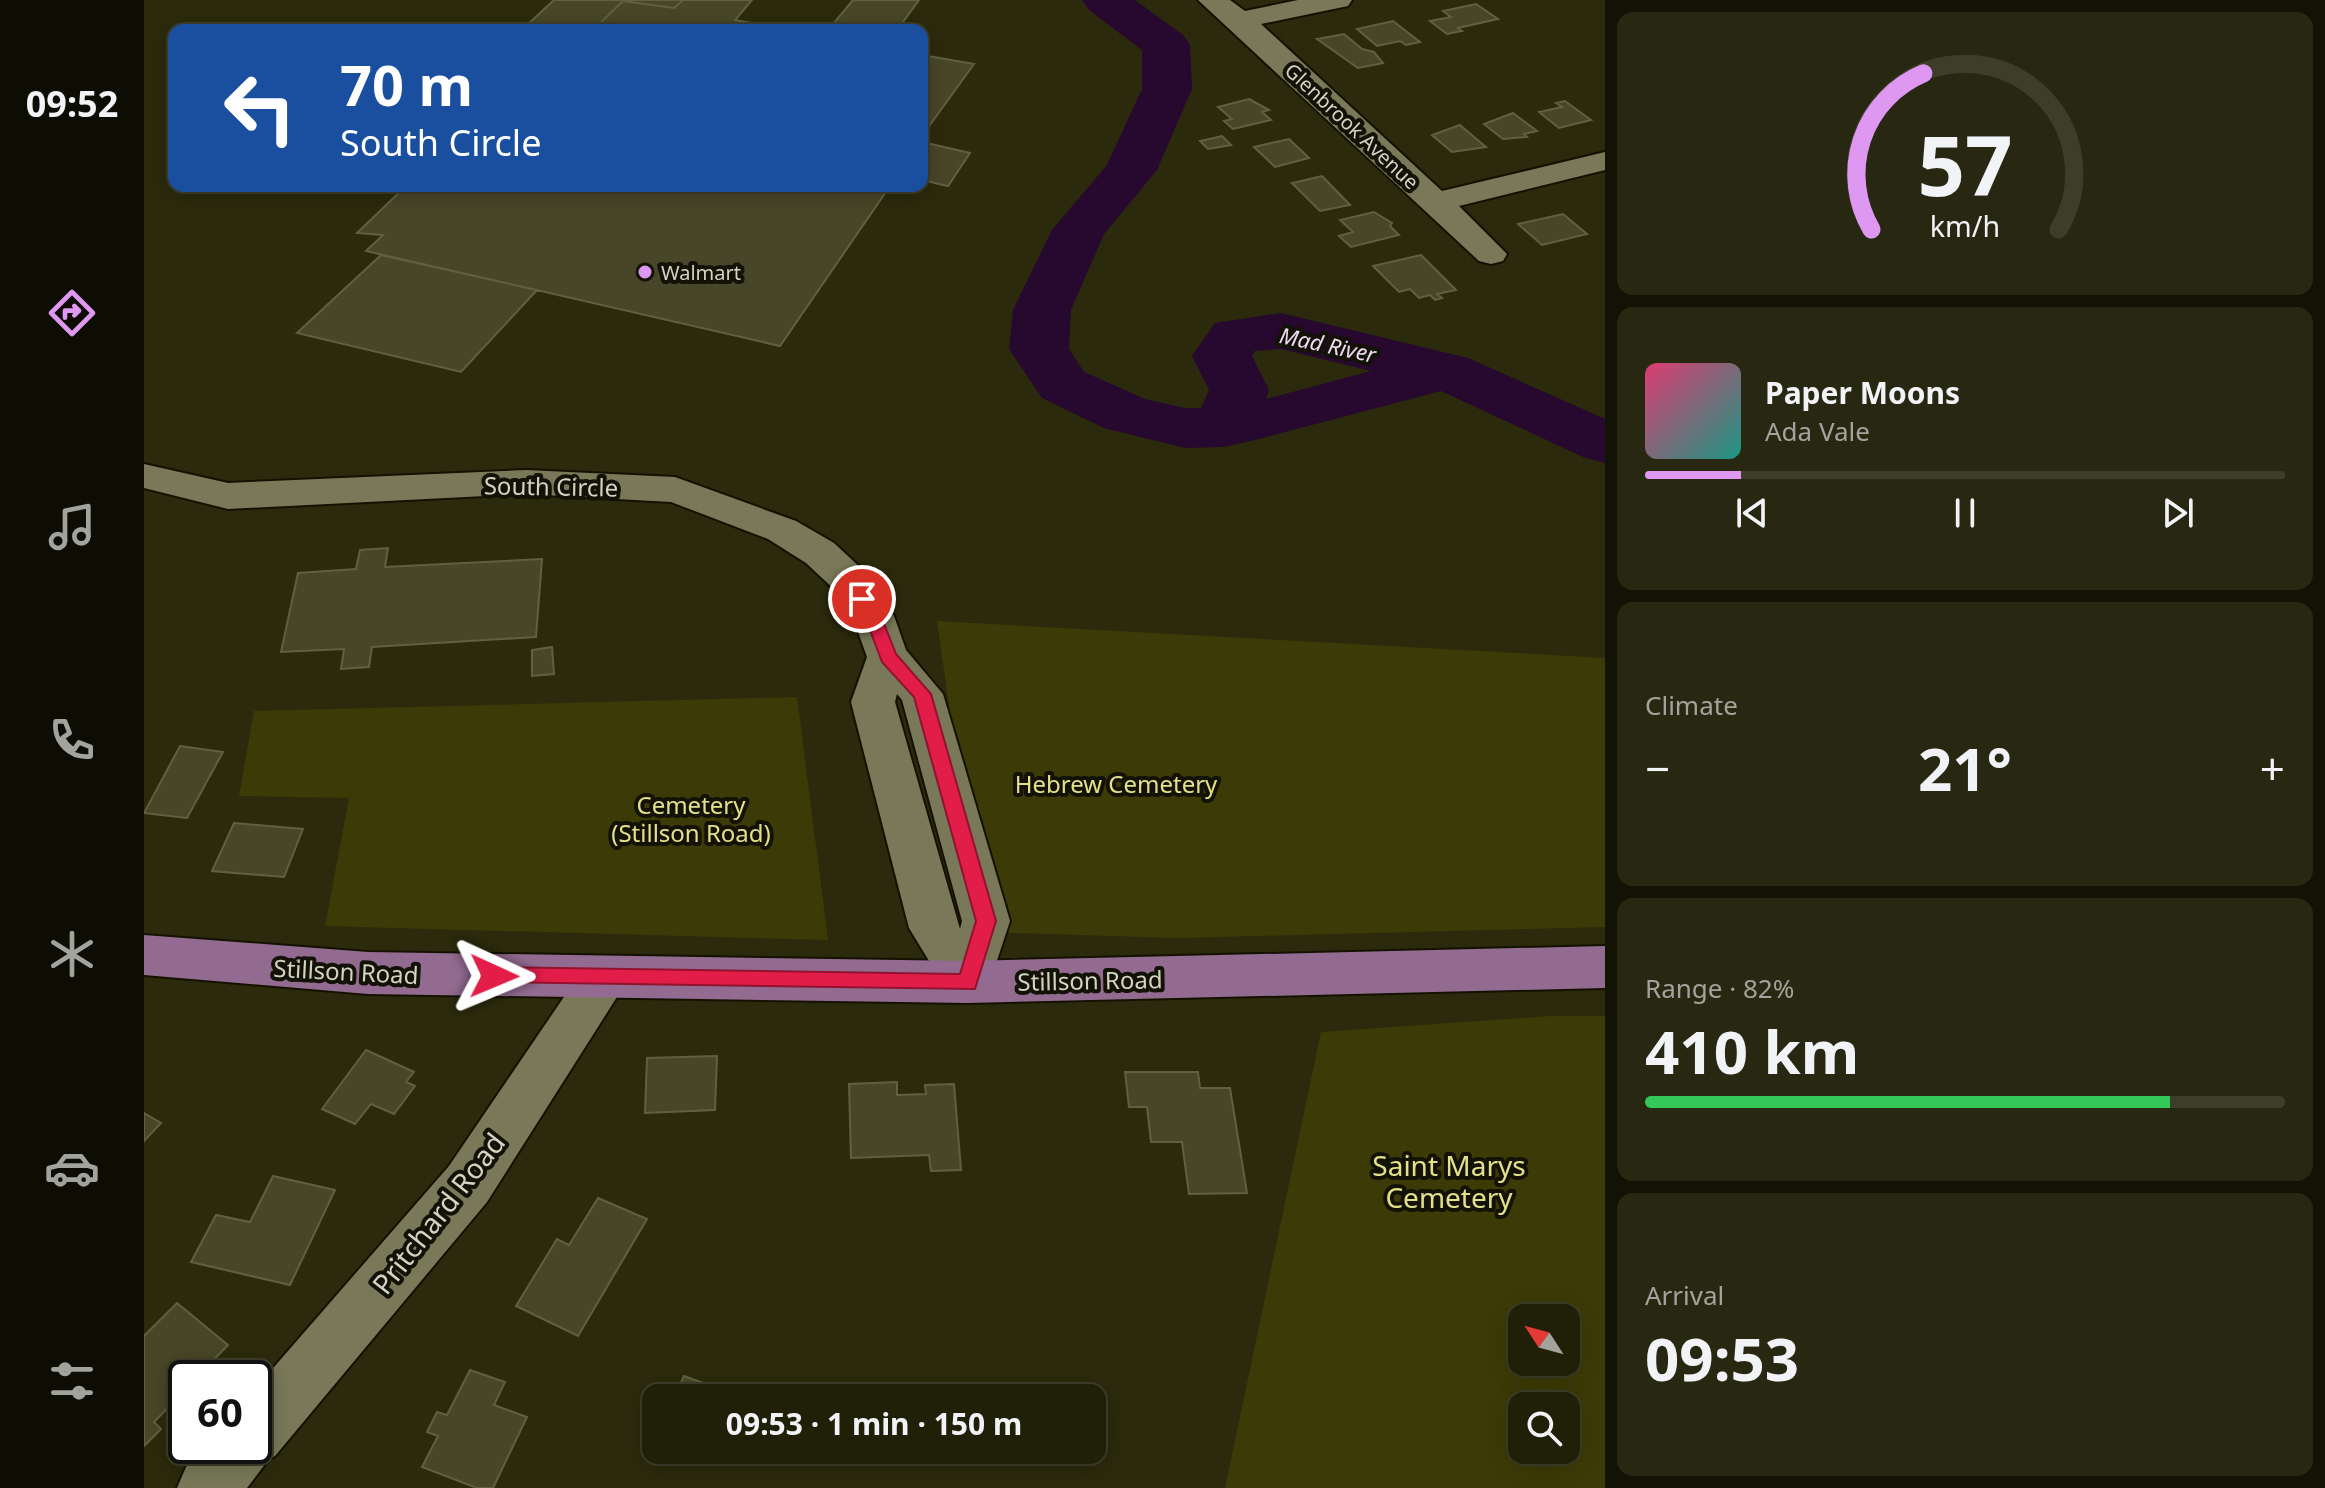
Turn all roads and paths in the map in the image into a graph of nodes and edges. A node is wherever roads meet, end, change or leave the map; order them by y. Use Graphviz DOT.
graph roads {
  1 [pos="1212,0"];
  2 [pos="1338,0"];
  3 [pos="1240,20"];
  4 [pos="1605,161"];
  5 [pos="1434,203"];
  6 [pos="1491,254"];
  7 [pos="144,476"];
  8 [pos="144,955"];
  9 [pos="1605,967"];
  10 [pos="604,978"];
  11 [pos="968,982"];
  12 [pos="272,1414"];
  13 [pos="228,1464"];
  14 [pos="207,1488"];
  1 -- 3 [label="street, Glenbrook Avenue"];
  2 -- 3 [label="street"];
  3 -- 5 [label="street, Glenbrook Avenue"];
  4 -- 5 [label="street"];
  5 -- 6 [label="street, Glenbrook Avenue"];
  7 -- 11 [label="street, South Circle"];
  8 -- 10 [label="main road, Stillson Road"];
  9 -- 11 [label="main road, Stillson Road"];
  10 -- 11 [label="main road, Stillson Road"];
  10 -- 12 [label="street, Pritchard Road"];
  13 -- 14 [label="street"];
}
